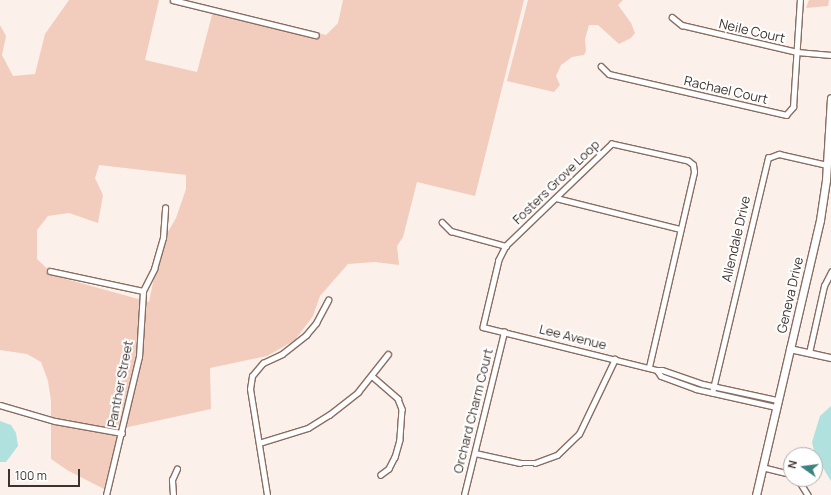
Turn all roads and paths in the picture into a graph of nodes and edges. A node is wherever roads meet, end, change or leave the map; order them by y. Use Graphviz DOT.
graph roads {
  1 [pos="173,0"];
  2 [pos="800,0"];
  3 [pos="672,17"];
  4 [pos="316,35"];
  5 [pos="797,52"];
  6 [pos="831,55"];
  7 [pos="601,66"];
  8 [pos="831,98"];
  9 [pos="827,165"];
  10 [pos="556,198"];
  11 [pos="165,208"];
  12 [pos="442,222"];
  13 [pos="680,229"];
  14 [pos="506,246"];
  15 [pos="50,271"];
  16 [pos="831,272"];
  17 [pos="144,291"];
  18 [pos="328,300"];
  19 [pos="483,327"];
  20 [pos="504,332"];
  21 [pos="790,349"];
  22 [pos="809,353"];
  23 [pos="388,354"];
  24 [pos="831,358"];
  25 [pos="615,359"];
  26 [pos="649,367"];
  27 [pos="657,370"];
  28 [pos="372,376"];
  29 [pos="713,386"];
  30 [pos="712,393"];
  31 [pos="777,404"];
  32 [pos="0,405"];
  33 [pos="122,433"];
  34 [pos="259,443"];
  35 [pos="474,453"];
  36 [pos="762,467"];
  37 [pos="177,469"];
  38 [pos="783,472"];
  39 [pos="381,475"];
  40 [pos="106,495"];
  41 [pos="173,495"];
  42 [pos="267,495"];
  43 [pos="464,495"];
  44 [pos="756,495"];
  1 -- 4 [label="street"];
  2 -- 5 [label="street"];
  3 -- 5 [label="street, Neile Court"];
  5 -- 6 [label="street, Neile Court"];
  5 -- 7 [label="street, Rachael Court"];
  8 -- 9 [label="main road, Geneva Drive"];
  9 -- 21 [label="main road, Geneva Drive"];
  9 -- 29 [label="street, Allendale Drive"];
  10 -- 13 [label="street"];
  10 -- 13 [label="street, Fosters Grove Loop"];
  10 -- 14 [label="street, Fosters Grove Loop"];
  11 -- 17 [label="street, Panther Street"];
  12 -- 14 [label="street"];
  13 -- 26 [label="street, Fosters Grove Loop"];
  14 -- 19 [label="street, Fosters Grove Loop"];
  15 -- 17 [label="street"];
  16 -- 22 [label="street"];
  17 -- 33 [label="street, Panther Street"];
  18 -- 34 [label="street"];
  19 -- 20 [label="street, Lee Avenue"];
  20 -- 25 [label="street, Lee Avenue"];
  20 -- 35 [label="street, Orchard Charm Court"];
  21 -- 22 [label="street"];
  21 -- 31 [label="main road, Geneva Drive"];
  22 -- 24 [label="street"];
  23 -- 28 [label="street"];
  25 -- 26 [label="street, Lee Avenue"];
  25 -- 35 [label="street"];
  26 -- 27 [label="street, Lee Avenue"];
  27 -- 29 [label="street, Lee Avenue"];
  27 -- 30 [label="street, Lee Avenue"];
  28 -- 34 [label="street"];
  28 -- 39 [label="street"];
  29 -- 30 [label="street"];
  29 -- 31 [label="street, Lee Avenue"];
  30 -- 31 [label="street, Lee Avenue"];
  31 -- 36 [label="main road, Geneva Drive"];
  32 -- 33 [label="street"];
  33 -- 40 [label="street, Panther Street"];
  34 -- 42 [label="street"];
  35 -- 43 [label="street, Orchard Charm Court"];
  36 -- 38 [label="street"];
  36 -- 44 [label="main road, Geneva Drive"];
  37 -- 41 [label="street"];
}
